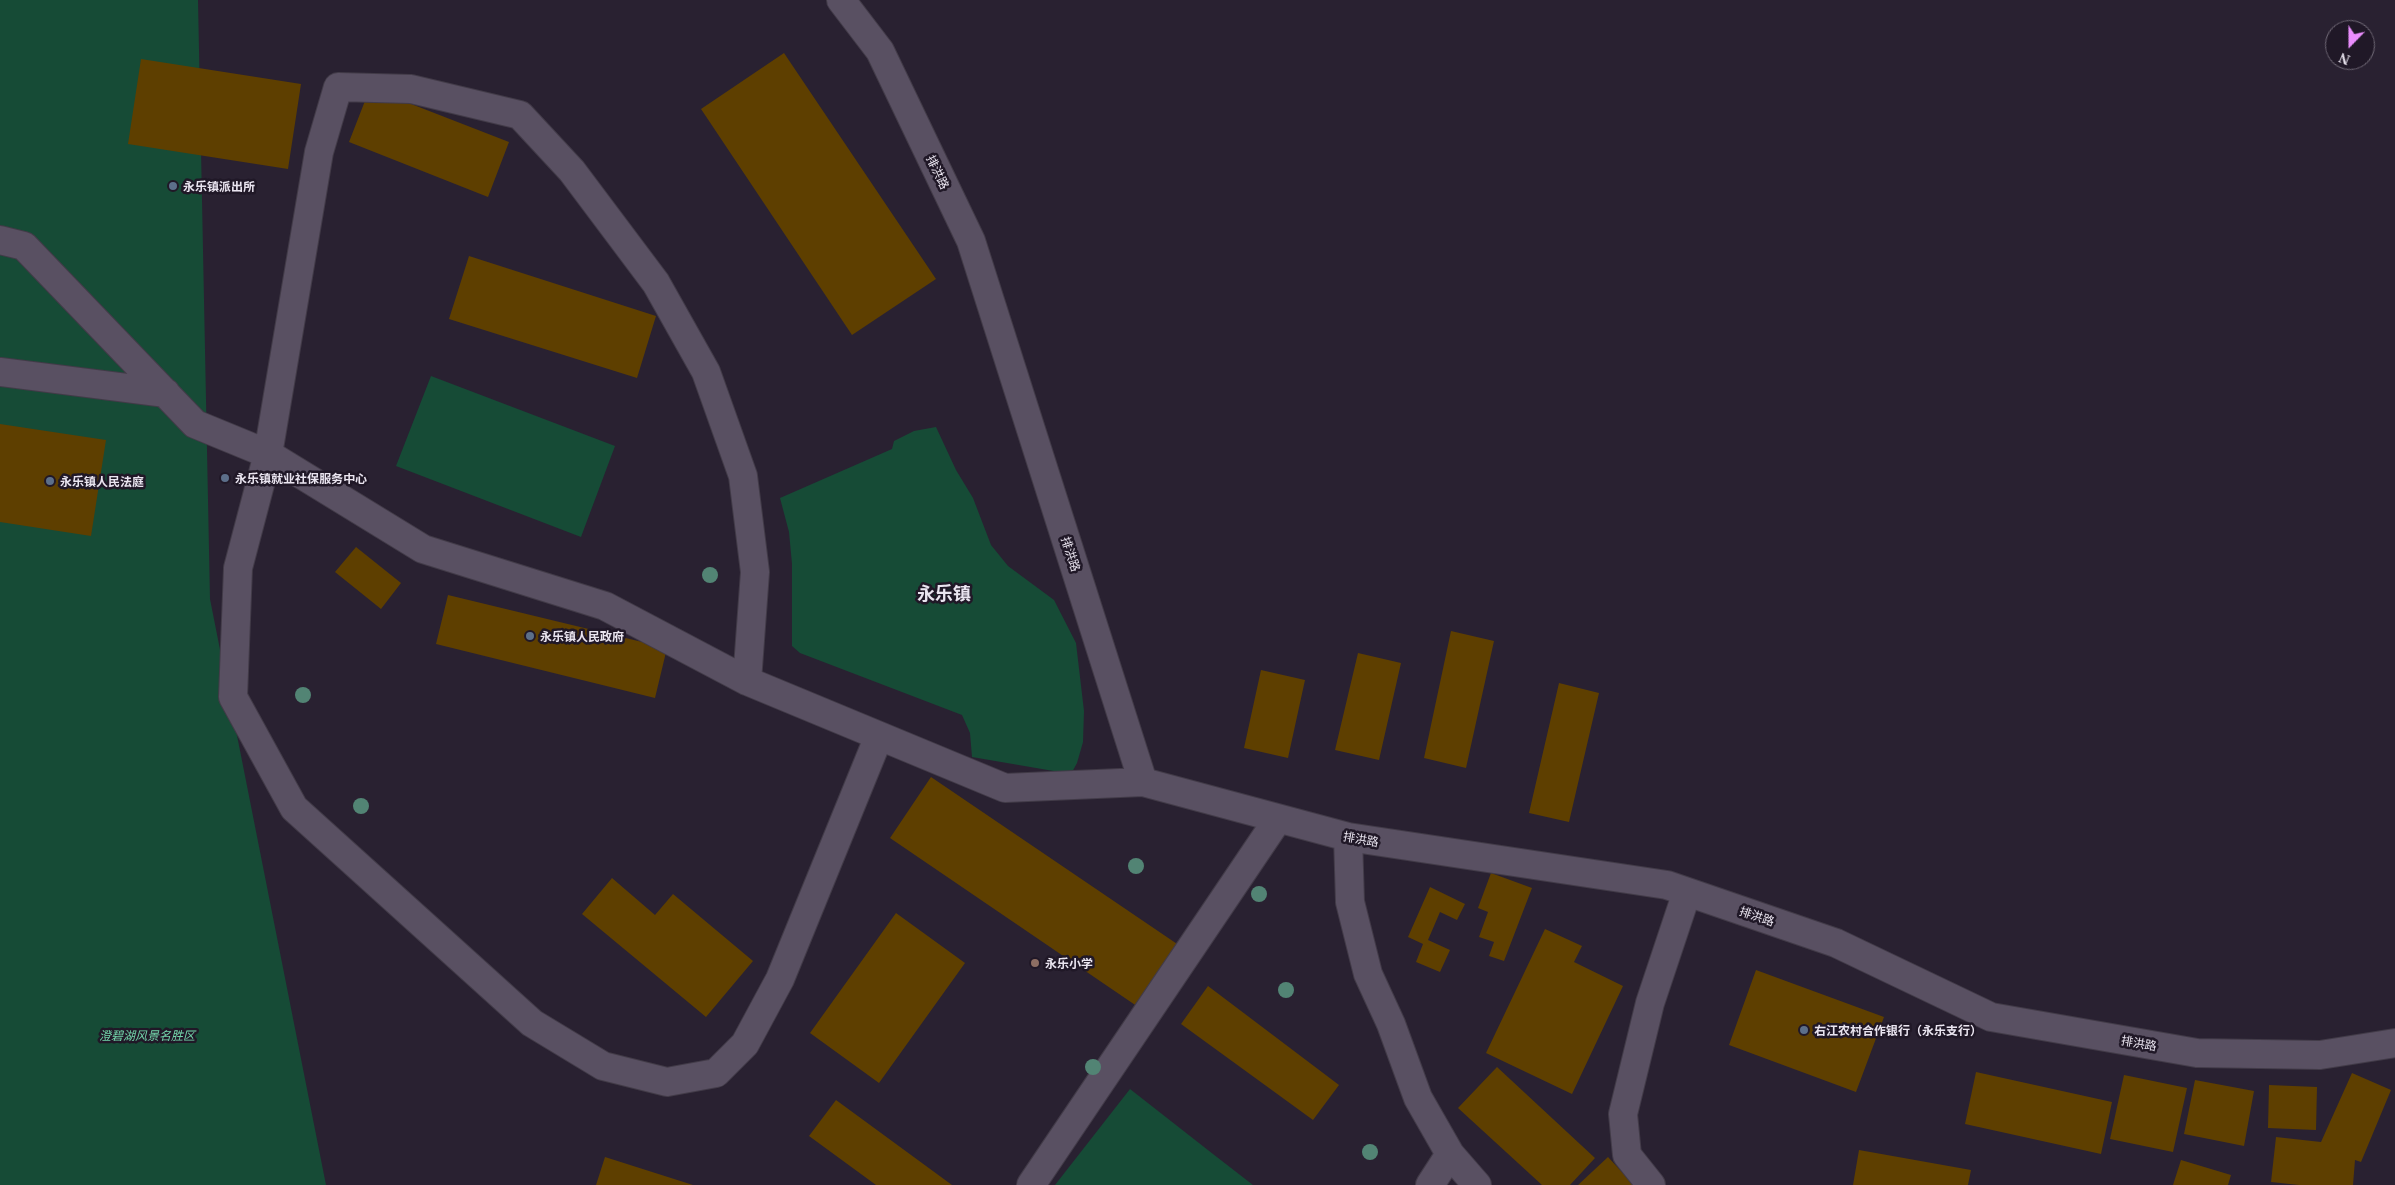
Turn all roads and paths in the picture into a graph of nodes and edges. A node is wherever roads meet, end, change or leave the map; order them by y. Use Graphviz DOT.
graph roads {
  1 [pos="841,0"];
  2 [pos="0,240"];
  3 [pos="0,372"];
  4 [pos="166,393"];
  5 [pos="268,454"];
  6 [pos="747,681"];
  7 [pos="879,736"];
  8 [pos="1143,782"];
  9 [pos="1278,819"];
  10 [pos="1348,838"];
  11 [pos="1688,892"];
  12 [pos="2395,1043"];
  13 [pos="1450,1154"];
  14 [pos="1031,1185"];
  15 [pos="1430,1185"];
  16 [pos="1477,1185"];
  17 [pos="1651,1185"];
  1 -- 8 [label="street, 排洪路"];
  2 -- 4 [label="street"];
  3 -- 4 [label="street"];
  4 -- 5 [label="street"];
  5 -- 6 [label="street"];
  5 -- 6 [label="street"];
  5 -- 7 [label="street"];
  6 -- 7 [label="street"];
  7 -- 8 [label="street"];
  8 -- 9 [label="street, 排洪路"];
  9 -- 10 [label="street, 排洪路"];
  9 -- 14 [label="street"];
  10 -- 11 [label="street, 排洪路"];
  10 -- 13 [label="street"];
  11 -- 12 [label="street, 排洪路"];
  11 -- 17 [label="street"];
  13 -- 15 [label="street"];
  13 -- 16 [label="street"];
}
